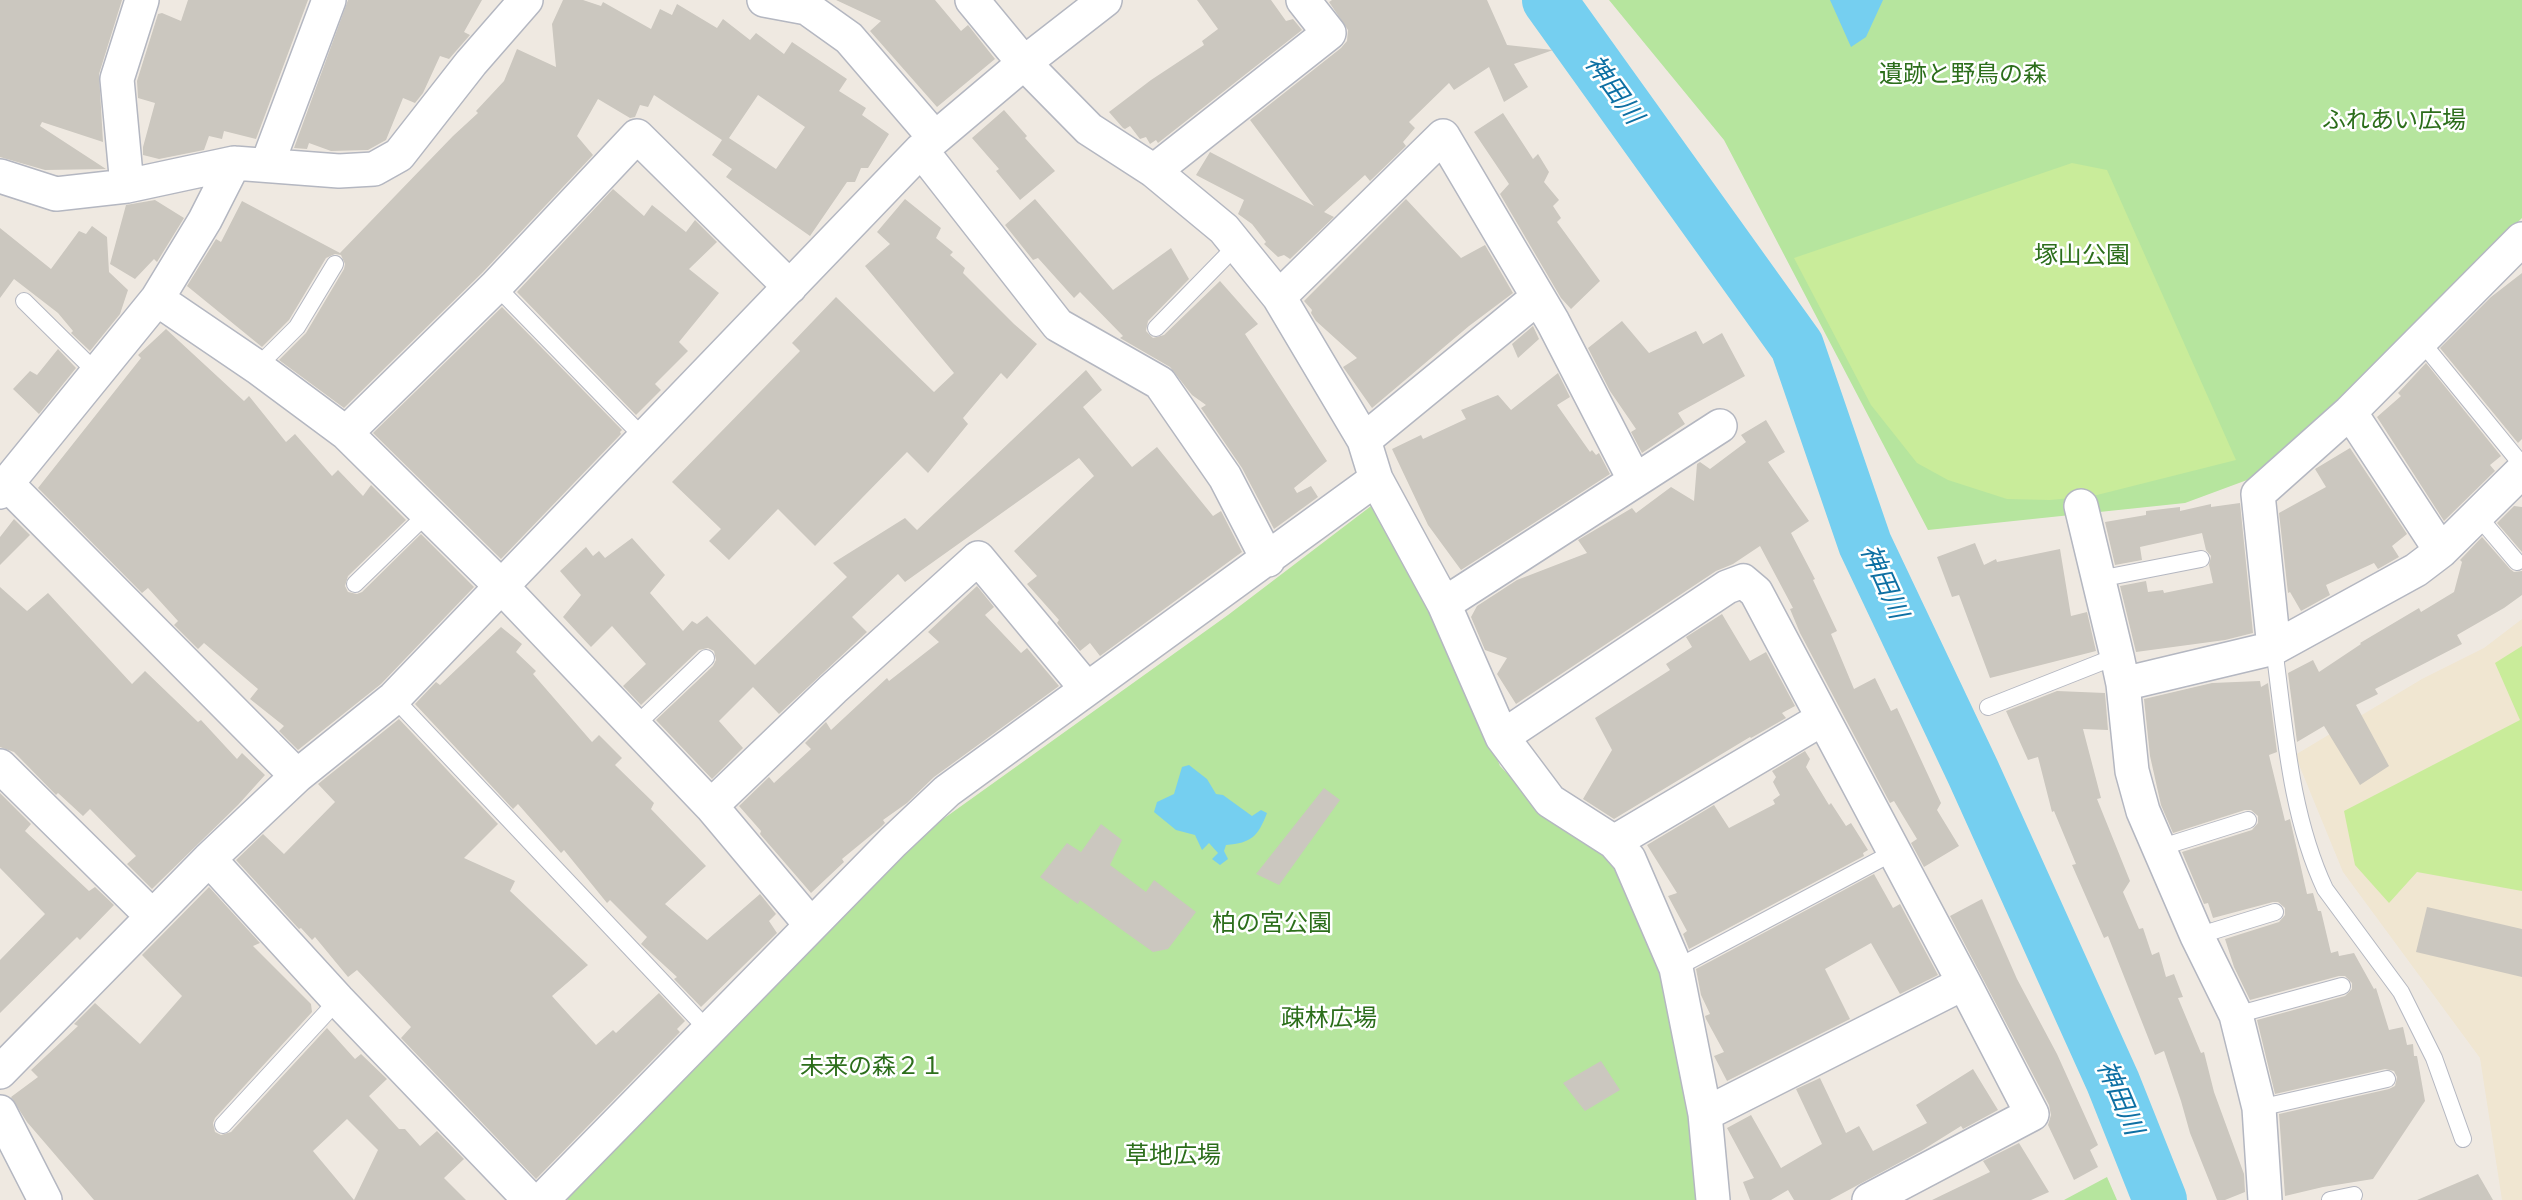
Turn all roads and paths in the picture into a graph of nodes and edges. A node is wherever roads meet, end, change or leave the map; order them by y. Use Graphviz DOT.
graph roads {
  1 [pos="142,0"];
  2 [pos="328,0"];
  3 [pos="526,0"];
  4 [pos="766,0"];
  5 [pos="972,0"];
  6 [pos="1105,0"];
  7 [pos="1303,0"];
  8 [pos="1024,63"];
  9 [pos="928,144"];
  10 [pos="234,163"];
  11 [pos="267,166"];
  12 [pos="1154,171"];
  13 [pos="0,176"];
  14 [pos="127,186"];
  15 [pos="2522,239"];
  16 [pos="1237,245"];
  17 [pos="335,264"];
  18 [pos="496,286"];
  19 [pos="790,287"];
  20 [pos="1279,296"];
  21 [pos="1537,298"];
  22 [pos="157,299"];
  23 [pos="24,301"];
  24 [pos="1156,328"];
  25 [pos="2420,340"];
  26 [pos="257,367"];
  27 [pos="97,373"];
  28 [pos="2350,412"];
  29 [pos="1720,426"];
  30 [pos="346,433"];
  31 [pos="645,439"];
  32 [pos="1364,440"];
  33 [pos="2522,468"];
  34 [pos="1376,479"];
  35 [pos="1634,480"];
  36 [pos="4,488"];
  37 [pos="2081,506"];
  38 [pos="427,514"];
  39 [pos="2477,515"];
  40 [pos="2441,551"];
  41 [pos="2201,559"];
  42 [pos="1268,560"];
  43 [pos="2518,562"];
  44 [pos="2099,579"];
  45 [pos="355,584"];
  46 [pos="502,587"];
  47 [pos="1444,604"];
  48 [pos="2274,649"];
  49 [pos="706,658"];
  50 [pos="2120,670"];
  51 [pos="1086,688"];
  52 [pos="394,698"];
  53 [pos="1988,708"];
  54 [pos="1822,719"];
  55 [pos="634,727"];
  56 [pos="1502,737"];
  57 [pos="0,766"];
  58 [pos="297,776"];
  59 [pos="711,806"];
  60 [pos="2248,820"];
  61 [pos="1614,842"];
  62 [pos="2158,848"];
  63 [pos="1894,852"];
  64 [pos="209,859"];
  65 [pos="2275,912"];
  66 [pos="152,916"];
  67 [pos="811,925"];
  68 [pos="2197,936"];
  69 [pos="1676,968"];
  70 [pos="1964,983"];
  71 [pos="2342,986"];
  72 [pos="338,1000"];
  73 [pos="2236,1015"];
  74 [pos="708,1030"];
  75 [pos="0,1072"];
  76 [pos="2387,1079"];
  77 [pos="2259,1108"];
  78 [pos="0,1112"];
  79 [pos="1705,1114"];
  80 [pos="223,1125"];
  81 [pos="2463,1139"];
  82 [pos="2354,1195"];
  83 [pos="541,1199"];
  84 [pos="45,1200"];
  85 [pos="1713,1200"];
  86 [pos="1869,1200"];
  87 [pos="2265,1200"];
  88 [pos="2330,1200"];
  1 -- 14 [label="street"];
  2 -- 11 [label="street"];
  3 -- 11 [label="street"];
  4 -- 9 [label="street"];
  5 -- 8 [label="street"];
  6 -- 8 [label="street"];
  7 -- 12 [label="street"];
  8 -- 9 [label="street"];
  8 -- 12 [label="street"];
  9 -- 19 [label="street"];
  9 -- 42 [label="street"];
  10 -- 11 [label="street"];
  10 -- 14 [label="street"];
  10 -- 22 [label="street"];
  12 -- 16 [label="street"];
  13 -- 14 [label="street"];
  15 -- 25 [label="street"];
  16 -- 20 [label="street"];
  16 -- 24 [label="lane"];
  17 -- 26 [label="lane"];
  18 -- 19 [label="street"];
  18 -- 30 [label="street"];
  18 -- 31 [label="lane"];
  19 -- 31 [label="street"];
  20 -- 21 [label="street"];
  20 -- 32 [label="street"];
  21 -- 32 [label="street"];
  21 -- 35 [label="street"];
  22 -- 26 [label="street"];
  22 -- 27 [label="street"];
  23 -- 27 [label="lane"];
  25 -- 28 [label="street"];
  25 -- 33 [label="lane"];
  26 -- 30 [label="street"];
  27 -- 36 [label="street"];
  28 -- 40 [label="street"];
  28 -- 48 [label="street"];
  29 -- 35 [label="street"];
  30 -- 38 [label="street"];
  31 -- 46 [label="street"];
  32 -- 34 [label="street"];
  33 -- 39 [label="street"];
  34 -- 42 [label="street"];
  34 -- 47 [label="street"];
  35 -- 47 [label="street"];
  36 -- 58 [label="street"];
  37 -- 44 [label="street"];
  38 -- 45 [label="lane"];
  38 -- 46 [label="street"];
  39 -- 40 [label="street"];
  39 -- 43 [label="lane"];
  40 -- 48 [label="street"];
  41 -- 44 [label="lane"];
  42 -- 51 [label="street"];
  44 -- 50 [label="street"];
  46 -- 52 [label="street"];
  46 -- 55 [label="street"];
  47 -- 56 [label="street"];
  48 -- 50 [label="street"];
  48 -- 81 [label="lane"];
  49 -- 55 [label="lane"];
  50 -- 53 [label="lane"];
  50 -- 62 [label="street"];
  51 -- 59 [label="street"];
  51 -- 67 [label="street"];
  52 -- 58 [label="street"];
  52 -- 74 [label="lane"];
  54 -- 56 [label="street"];
  54 -- 61 [label="street"];
  54 -- 63 [label="street"];
  55 -- 59 [label="street"];
  56 -- 61 [label="street"];
  57 -- 66 [label="street"];
  58 -- 64 [label="street"];
  59 -- 67 [label="street"];
  60 -- 62 [label="lane"];
  61 -- 69 [label="street"];
  62 -- 68 [label="street"];
  63 -- 69 [label="lane"];
  63 -- 70 [label="street"];
  64 -- 66 [label="street"];
  64 -- 72 [label="street"];
  65 -- 68 [label="lane"];
  66 -- 75 [label="street"];
  67 -- 74 [label="street"];
  68 -- 73 [label="street"];
  69 -- 79 [label="street"];
  70 -- 79 [label="street"];
  70 -- 86 [label="street"];
  71 -- 73 [label="lane"];
  72 -- 80 [label="lane"];
  72 -- 83 [label="street"];
  73 -- 77 [label="street"];
  74 -- 83 [label="street"];
  76 -- 77 [label="lane"];
  77 -- 87 [label="street"];
  78 -- 84 [label="street"];
  79 -- 85 [label="street"];
  82 -- 88 [label="lane"];
}
